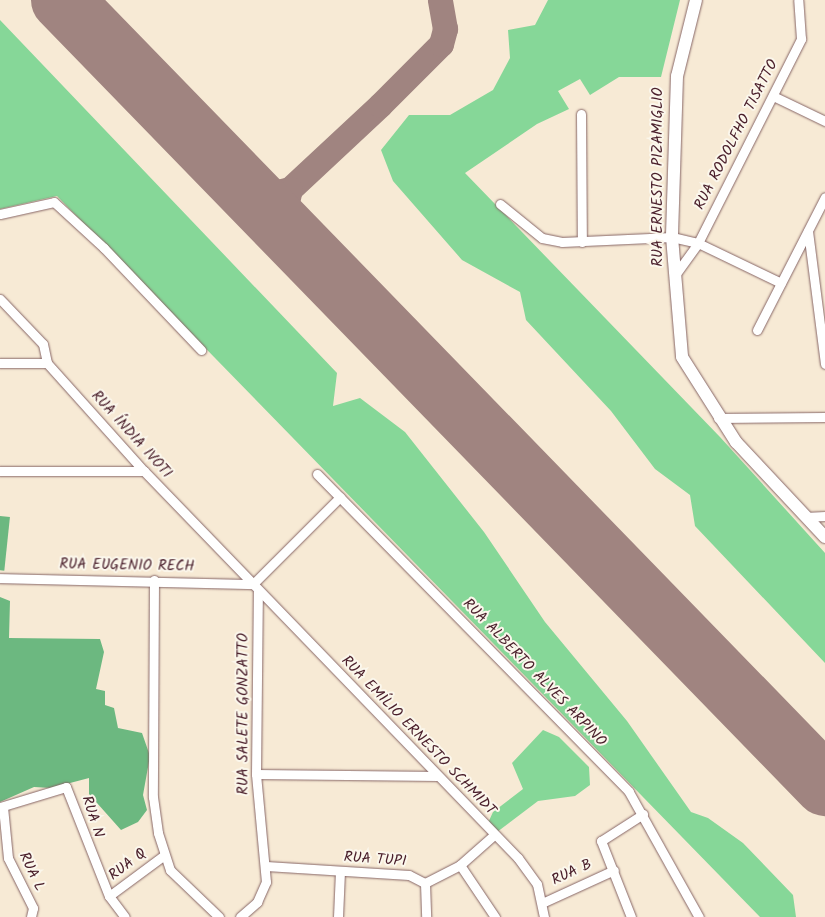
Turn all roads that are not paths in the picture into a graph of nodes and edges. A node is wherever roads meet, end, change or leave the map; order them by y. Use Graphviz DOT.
graph roads {
  1 [pos="696,0"];
  2 [pos="798,0"];
  3 [pos="773,96"];
  4 [pos="581,114"];
  5 [pos="825,120"];
  6 [pos="825,197"];
  7 [pos="500,204"];
  8 [pos="0,214"];
  9 [pos="808,230"];
  10 [pos="672,237"];
  11 [pos="582,242"];
  12 [pos="698,243"];
  13 [pos="675,275"];
  14 [pos="781,283"];
  15 [pos="0,298"];
  16 [pos="757,330"];
  17 [pos="201,350"];
  18 [pos="0,362"];
  19 [pos="47,363"];
  20 [pos="825,364"];
  21 [pos="825,417"];
  22 [pos="718,418"];
  23 [pos="0,471"];
  24 [pos="144,471"];
  25 [pos="317,474"];
  26 [pos="340,497"];
  27 [pos="825,516"];
  28 [pos="805,517"];
  29 [pos="825,537"];
  30 [pos="0,578"];
  31 [pos="154,580"];
  32 [pos="256,587"];
  33 [pos="256,774"];
  34 [pos="438,776"];
  35 [pos="2,807"];
  36 [pos="643,814"];
  37 [pos="494,835"];
  38 [pos="163,856"];
  39 [pos="460,864"];
  40 [pos="266,866"];
  41 [pos="614,870"];
  42 [pos="340,871"];
  43 [pos="425,883"];
  44 [pos="109,896"];
  45 [pos="542,903"];
  46 [pos="32,912"];
  47 [pos="40,917"];
  48 [pos="125,917"];
  49 [pos="220,917"];
  50 [pos="240,917"];
  51 [pos="338,917"];
  52 [pos="426,917"];
  53 [pos="495,917"];
  54 [pos="544,917"];
  55 [pos="631,917"];
  56 [pos="699,917"];
  1 -- 10 [label="street, RUA ERNESTO PIZAMIGLIO"];
  2 -- 3 [label="street, RUA RODOLFHO TISATTO"];
  3 -- 5 [label="street"];
  3 -- 12 [label="street, RUA RODOLFHO TISATTO"];
  4 -- 11 [label="street"];
  6 -- 9 [label="street"];
  7 -- 11 [label="street"];
  8 -- 17 [label="street"];
  9 -- 14 [label="street"];
  9 -- 20 [label="street"];
  10 -- 11 [label="street"];
  10 -- 12 [label="street"];
  10 -- 13 [label="street, RUA ERNESTO PIZAMIGLIO"];
  12 -- 13 [label="street, RUA RODOLFHO TISATTO"];
  12 -- 14 [label="street"];
  13 -- 22 [label="street, RUA ERNESTO PIZAMIGLIO"];
  14 -- 16 [label="street"];
  15 -- 19 [label="street, RUA ÍNDIA IVOTI"];
  18 -- 19 [label="street"];
  19 -- 24 [label="street, RUA ÍNDIA IVOTI"];
  21 -- 22 [label="street"];
  22 -- 28 [label="street"];
  23 -- 24 [label="street"];
  24 -- 32 [label="street, RUA ÍNDIA IVOTI"];
  25 -- 26 [label="street, RUA ALBERTO ALVES ARPINO"];
  26 -- 32 [label="street"];
  26 -- 36 [label="street, RUA ALBERTO ALVES ARPINO"];
  27 -- 28 [label="street"];
  28 -- 29 [label="street"];
  30 -- 31 [label="street, RUA EUGENIO RECH"];
  31 -- 32 [label="street, RUA EUGENIO RECH"];
  31 -- 38 [label="street"];
  32 -- 33 [label="street, RUA SALETE GONZATTO"];
  32 -- 34 [label="street, RUA EMÍLIO ERNESTO SCHMIDT"];
  33 -- 34 [label="street"];
  33 -- 40 [label="street, RUA SALETE GONZATTO"];
  34 -- 37 [label="street, RUA EMÍLIO ERNESTO SCHMIDT"];
  35 -- 44 [label="street, RUA N"];
  35 -- 46 [label="street, RUA L"];
  36 -- 41 [label="street, RUA B"];
  36 -- 56 [label="street, RUA ALBERTO ALVES ARPINO"];
  37 -- 39 [label="street, RUA TUPI"];
  37 -- 45 [label="street, RUA EMÍLIO ERNESTO SCHMIDT"];
  38 -- 44 [label="street, RUA Q"];
  38 -- 49 [label="street"];
  39 -- 43 [label="street, RUA TUPI"];
  39 -- 53 [label="street"];
  40 -- 42 [label="street, RUA TUPI"];
  40 -- 50 [label="street, RUA SALETE GONZATTO"];
  41 -- 45 [label="street, RUA B"];
  41 -- 55 [label="street"];
  42 -- 43 [label="street, RUA TUPI"];
  42 -- 51 [label="street"];
  43 -- 52 [label="street"];
  44 -- 48 [label="street, RUA N"];
  45 -- 54 [label="street, RUA EMÍLIO ERNESTO SCHMIDT"];
  46 -- 47 [label="street, RUA L"];
}
